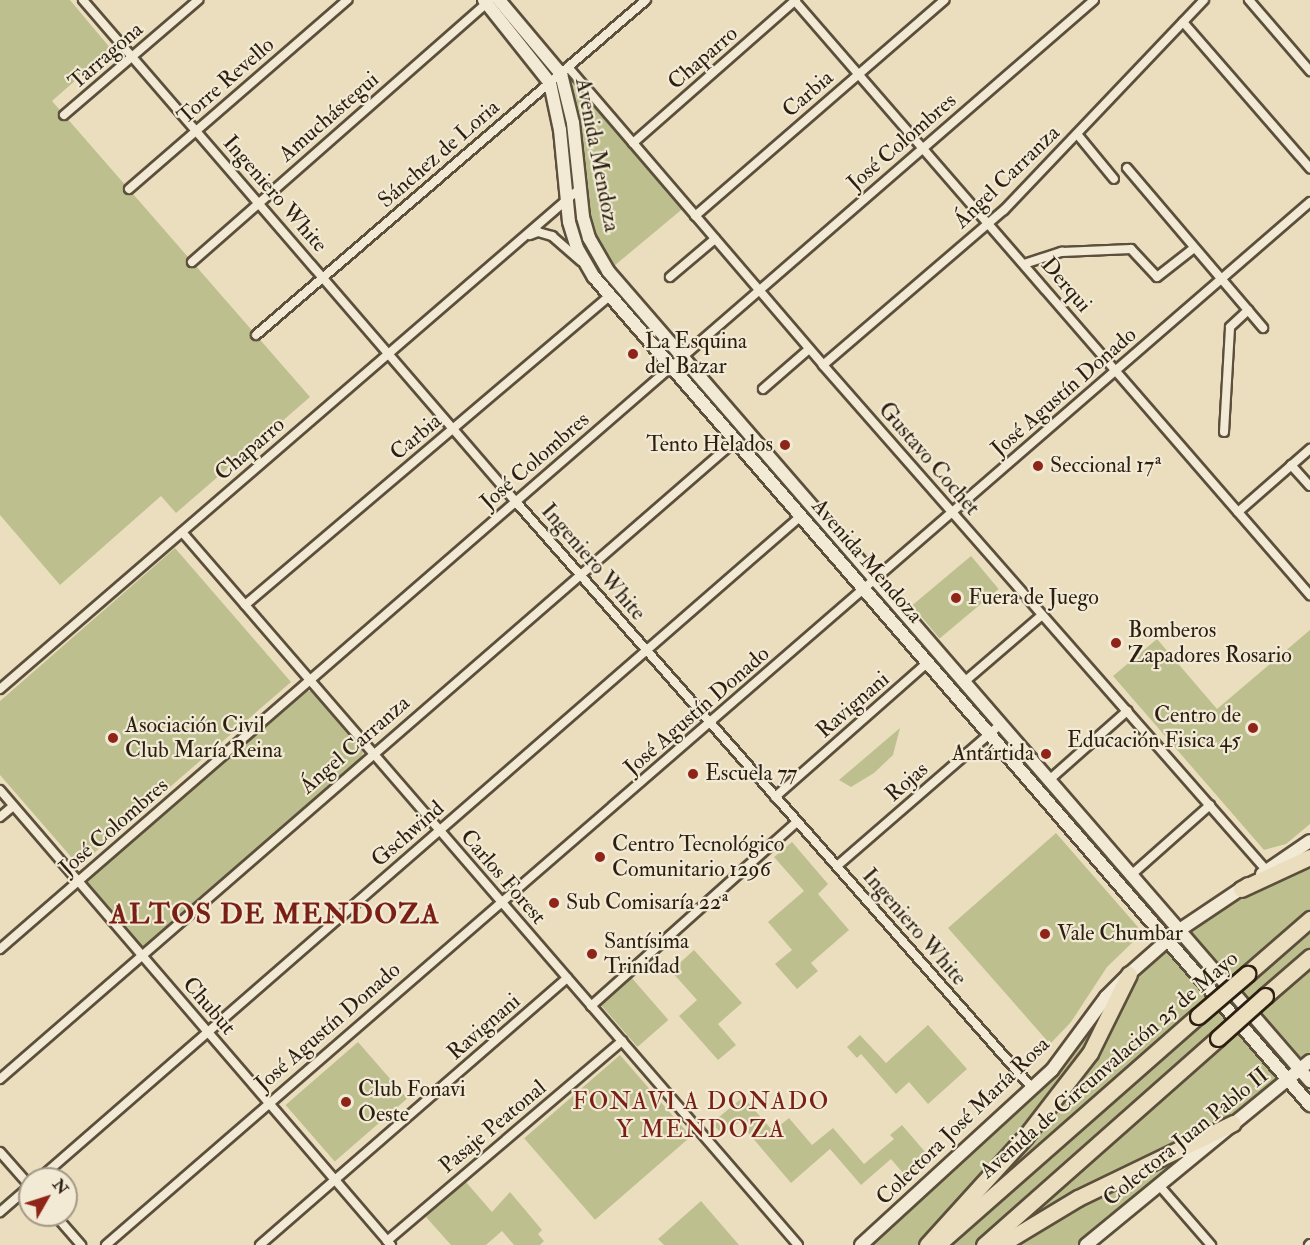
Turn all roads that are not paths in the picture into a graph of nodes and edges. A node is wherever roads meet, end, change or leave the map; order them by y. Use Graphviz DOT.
graph roads {
  1 [pos="83,0"];
  2 [pos="198,0"];
  3 [pos="347,0"];
  4 [pos="499,0"];
  5 [pos="646,0"];
  6 [pos="795,0"];
  7 [pos="944,0"];
  8 [pos="1094,0"];
  9 [pos="1204,0"];
  10 [pos="1249,0"];
  11 [pos="487,1"];
  12 [pos="1183,22"];
  13 [pos="132,57"];
  14 [pos="1310,70"];
  15 [pos="565,71"];
  16 [pos="859,74"];
  17 [pos="550,83"];
  18 [pos="64,115"];
  19 [pos="196,130"];
  20 [pos="1077,134"];
  21 [pos="633,143"];
  22 [pos="923,148"];
  23 [pos="1126,168"];
  24 [pos="1310,168"];
  25 [pos="1114,179"];
  26 [pos="129,189"];
  27 [pos="578,190"];
  28 [pos="566,201"];
  29 [pos="1310,202"];
  30 [pos="259,203"];
  31 [pos="695,216"];
  32 [pos="988,224"];
  33 [pos="524,237"];
  34 [pos="715,239"];
  35 [pos="1194,248"];
  36 [pos="192,262"];
  37 [pos="1024,264"];
  38 [pos="586,267"];
  39 [pos="324,277"];
  40 [pos="670,277"];
  41 [pos="1221,279"];
  42 [pos="759,290"];
  43 [pos="610,296"];
  44 [pos="1248,310"];
  45 [pos="1263,328"];
  46 [pos="256,335"];
  47 [pos="809,349"];
  48 [pos="389,352"];
  49 [pos="682,357"];
  50 [pos="823,365"];
  51 [pos="671,366"];
  52 [pos="1116,370"];
  53 [pos="763,389"];
  54 [pos="454,428"];
  55 [pos="1224,432"];
  56 [pos="736,440"];
  57 [pos="1310,449"];
  58 [pos="1291,465"];
  59 [pos="1310,486"];
  60 [pos="516,502"];
  61 [pos="1238,512"];
  62 [pos="952,513"];
  63 [pos="801,516"];
  64 [pos="182,532"];
  65 [pos="581,574"];
  66 [pos="874,580"];
  67 [pos="864,589"];
  68 [pos="1310,595"];
  69 [pos="245,605"];
  70 [pos="1042,615"];
  71 [pos="646,650"];
  72 [pos="927,663"];
  73 [pos="309,679"];
  74 [pos="963,683"];
  75 [pos="0,689"];
  76 [pos="1127,711"];
  77 [pos="711,724"];
  78 [pos="1000,725"];
  79 [pos="989,734"];
  80 [pos="373,754"];
  81 [pos="1048,781"];
  82 [pos="0,790"];
  83 [pos="775,797"];
  84 [pos="1064,799"];
  85 [pos="1210,805"];
  86 [pos="13,806"];
  87 [pos="1053,809"];
  88 [pos="0,817"];
  89 [pos="797,822"];
  90 [pos="439,830"];
  91 [pos="1310,841"];
  92 [pos="1310,857"];
  93 [pos="837,866"];
  94 [pos="1267,871"];
  95 [pos="1130,876"];
  96 [pos="78,882"];
  97 [pos="1241,889"];
  98 [pos="502,903"];
  99 [pos="1310,919"];
  100 [pos="1178,931"];
  101 [pos="1167,940"];
  102 [pos="0,949"];
  103 [pos="141,955"];
  104 [pos="1310,957"];
  105 [pos="1129,974"];
  106 [pos="567,978"];
  107 [pos="591,1006"];
  108 [pos="208,1034"];
  109 [pos="622,1041"];
  110 [pos="1310,1061"];
  111 [pos="1301,1071"];
  112 [pos="0,1079"];
  113 [pos="1310,1081"];
  114 [pos="1289,1082"];
  115 [pos="1032,1089"];
  116 [pos="268,1103"];
  117 [pos="1310,1106"];
  118 [pos="1233,1123"];
  119 [pos="0,1152"];
  120 [pos="53,1167"];
  121 [pos="18,1172"];
  122 [pos="335,1180"];
  123 [pos="1158,1184"];
  124 [pos="18,1196"];
  125 [pos="0,1212"];
  126 [pos="65,1227"];
  127 [pos="389,1243"];
  128 [pos="81,1245"];
  129 [pos="106,1245"];
  130 [pos="260,1245"];
  131 [pos="798,1245"];
  132 [pos="861,1245"];
  133 [pos="927,1245"];
  134 [pos="937,1245"];
  135 [pos="984,1245"];
  136 [pos="1000,1245"];
  137 [pos="1086,1245"];
  138 [pos="1211,1245"];
  1 -- 13 [label="street, Ingeniero White"];
  2 -- 13 [label="street, Tarragona"];
  3 -- 19 [label="street, Torre Revello"];
  4 -- 15 [label="main road, Avenida Mendoza"];
  5 -- 15 [label="street, Sánchez de Loria"];
  6 -- 16 [label="street, Derqui"];
  6 -- 21 [label="street, Chaparro"];
  7 -- 16 [label="street, Carbia"];
  8 -- 22 [label="street, José Colombres"];
  9 -- 12 [label="street, Ángel Carranza"];
  10 -- 14 [label="street"];
  11 -- 17 [label="main road, Avenida Mendoza"];
  11 -- 30 [label="street, Amuchástegui"];
  12 -- 20 [label="street, Ángel Carranza"];
  12 -- 24 [label="street"];
  13 -- 18 [label="street, Tarragona"];
  13 -- 19 [label="street, Ingeniero White"];
  15 -- 17 [label="street, Sánchez de Loria"];
  15 -- 21 [label="street, Gustavo Cochet"];
  15 -- 27 [label="main road, Avenida Mendoza"];
  16 -- 22 [label="street, Derqui"];
  16 -- 31 [label="street, Carbia"];
  17 -- 28 [label="main road, Avenida Mendoza"];
  17 -- 39 [label="street, Sánchez de Loria"];
  19 -- 26 [label="street, Torre Revello"];
  19 -- 30 [label="street, Ingeniero White"];
  20 -- 25 [label="street"];
  20 -- 32 [label="street, Ángel Carranza"];
  21 -- 31 [label="street, Gustavo Cochet"];
  22 -- 32 [label="street, Derqui"];
  22 -- 42 [label="street, José Colombres"];
  23 -- 35 [label="street"];
  27 -- 28 [label="street, Chaparro"];
  27 -- 49 [label="main road, Avenida Mendoza"];
  28 -- 33 [label="street, Chaparro"];
  28 -- 38 [label="main road, Avenida Mendoza"];
  29 -- 41 [label="street, José Agustín Donado"];
  30 -- 36 [label="street, Amuchástegui"];
  30 -- 39 [label="street, Ingeniero White"];
  31 -- 34 [label="street, Gustavo Cochet"];
  32 -- 37 [label="street, Derqui"];
  32 -- 50 [label="street, Ángel Carranza"];
  33 -- 38 [label="street"];
  33 -- 48 [label="street, Chaparro"];
  34 -- 40 [label="street"];
  34 -- 42 [label="street, Gustavo Cochet"];
  35 -- 37 [label="street"];
  35 -- 41 [label="street"];
  37 -- 52 [label="street, Derqui"];
  38 -- 43 [label="main road, Avenida Mendoza"];
  39 -- 46 [label="street, Sánchez de Loria"];
  39 -- 48 [label="street, Ingeniero White"];
  41 -- 44 [label="street"];
  41 -- 52 [label="street, José Agustín Donado"];
  42 -- 47 [label="street, Gustavo Cochet"];
  42 -- 49 [label="street, José Colombres"];
  43 -- 51 [label="main road, Avenida Mendoza"];
  43 -- 54 [label="street, Carbia"];
  44 -- 45 [label="street"];
  44 -- 55 [label="street"];
  47 -- 50 [label="street, Gustavo Cochet"];
  47 -- 53 [label="street"];
  48 -- 54 [label="street, Ingeniero White"];
  48 -- 64 [label="street, Chaparro"];
  49 -- 51 [label="street, José Colombres"];
  49 -- 66 [label="main road, Avenida Mendoza"];
  50 -- 62 [label="street, Gustavo Cochet"];
  51 -- 56 [label="main road, Avenida Mendoza"];
  51 -- 60 [label="street, José Colombres"];
  52 -- 61 [label="street, Derqui"];
  52 -- 62 [label="street, José Agustín Donado"];
  54 -- 60 [label="street, Ingeniero White"];
  54 -- 69 [label="street, Carbia"];
  56 -- 63 [label="main road, Avenida Mendoza"];
  56 -- 65 [label="street, Ángel Carranza"];
  57 -- 58 [label="street"];
  58 -- 59 [label="street"];
  58 -- 61 [label="street"];
  60 -- 65 [label="street, Ingeniero White"];
  60 -- 73 [label="street, José Colombres"];
  61 -- 68 [label="street, Derqui"];
  62 -- 66 [label="street, José Agustín Donado"];
  62 -- 70 [label="street, Gustavo Cochet"];
  63 -- 67 [label="main road, Avenida Mendoza"];
  63 -- 71 [label="street, Gschwind"];
  64 -- 69 [label="street, Carlos Forest"];
  64 -- 75 [label="street, Chaparro"];
  65 -- 71 [label="street, Ingeniero White"];
  65 -- 80 [label="street, Ángel Carranza"];
  66 -- 67 [label="street, José Agustín Donado"];
  66 -- 74 [label="main road, Avenida Mendoza"];
  67 -- 72 [label="main road, Avenida Mendoza"];
  67 -- 77 [label="street, José Agustín Donado"];
  69 -- 73 [label="street, Carlos Forest"];
  70 -- 74 [label="street"];
  70 -- 76 [label="street, Gustavo Cochet"];
  71 -- 77 [label="street, Ingeniero White"];
  71 -- 90 [label="street, Gschwind"];
  72 -- 79 [label="main road, Avenida Mendoza"];
  72 -- 83 [label="street, Ravignani"];
  73 -- 80 [label="street, Carlos Forest"];
  73 -- 96 [label="street, José Colombres"];
  74 -- 78 [label="main road, Avenida Mendoza"];
  76 -- 81 [label="street"];
  76 -- 85 [label="street, Gustavo Cochet"];
  77 -- 83 [label="street, Ingeniero White"];
  77 -- 98 [label="street, José Agustín Donado"];
  78 -- 79 [label="street, Rojas"];
  78 -- 81 [label="main road, Avenida Mendoza"];
  79 -- 87 [label="main road, Avenida Mendoza"];
  79 -- 93 [label="street, Rojas"];
  80 -- 90 [label="street, Carlos Forest"];
  80 -- 103 [label="street, Ángel Carranza"];
  81 -- 84 [label="main road, Avenida Mendoza"];
  82 -- 86 [label="street, Chubut"];
  83 -- 89 [label="street, Ingeniero White"];
  84 -- 87 [label="main road"];
  84 -- 95 [label="main road, Avenida Mendoza"];
  85 -- 94 [label="street, Gustavo Cochet"];
  85 -- 95 [label="street"];
  86 -- 88 [label="street"];
  86 -- 96 [label="street, Chubut"];
  87 -- 101 [label="main road, Avenida Mendoza"];
  89 -- 93 [label="street, Ingeniero White"];
  89 -- 107 [label="street"];
  90 -- 98 [label="street, Carlos Forest"];
  90 -- 108 [label="street, Gschwind"];
  91 -- 94 [label="main road, Colectora José María Rosa"];
  92 -- 97 [label="highway"];
  93 -- 115 [label="street, Ingeniero White"];
  94 -- 97 [label="main road, Colectora José María Rosa"];
  95 -- 100 [label="main road, Avenida Mendoza"];
  96 -- 102 [label="street, José Colombres"];
  96 -- 103 [label="street, Chubut"];
  97 -- 100 [label="main road, Colectora José María Rosa"];
  98 -- 106 [label="street, Carlos Forest"];
  98 -- 116 [label="street, José Agustín Donado"];
  99 -- 134 [label="highway, Avenida de Circunvalación 25 de Mayo, bridge"];
  100 -- 101 [label="main road, Colectora José María Rosa"];
  100 -- 111 [label="main road, Avenida Mendoza"];
  101 -- 105 [label="main road, Colectora José María Rosa"];
  101 -- 114 [label="main road, Avenida Mendoza"];
  103 -- 108 [label="street, Chubut"];
  103 -- 112 [label="street, Ángel Carranza"];
  104 -- 135 [label="highway, bridge"];
  105 -- 115 [label="main road, Colectora José María Rosa"];
  105 -- 133 [label="highway"];
  106 -- 107 [label="street, Carlos Forest"];
  106 -- 122 [label="street, Ravignani"];
  107 -- 109 [label="street, Carlos Forest"];
  108 -- 116 [label="street, Chubut"];
  108 -- 120 [label="street, Gschwind"];
  109 -- 127 [label="street, Pasaje Peatonal"];
  109 -- 131 [label="street, Carlos Forest"];
  110 -- 111 [label="main road, Colectora Juan Pablo II"];
  111 -- 113 [label="main road, Avenida Mendoza"];
  111 -- 114 [label="main road, Colectora Juan Pablo II"];
  114 -- 117 [label="main road, Avenida Mendoza"];
  114 -- 118 [label="main road, Colectora Juan Pablo II"];
  115 -- 132 [label="main road, Colectora José María Rosa"];
  116 -- 122 [label="street, Chubut"];
  116 -- 129 [label="street, José Agustín Donado"];
  118 -- 123 [label="main road, Colectora Juan Pablo II"];
  118 -- 136 [label="highway"];
  119 -- 121 [label="street"];
  122 -- 127 [label="street, Chubut"];
  122 -- 130 [label="street, Ravignani"];
  123 -- 137 [label="main road, Colectora Juan Pablo II"];
  123 -- 138 [label="street"];
  124 -- 125 [label="street"];
  126 -- 128 [label="street"];
}
